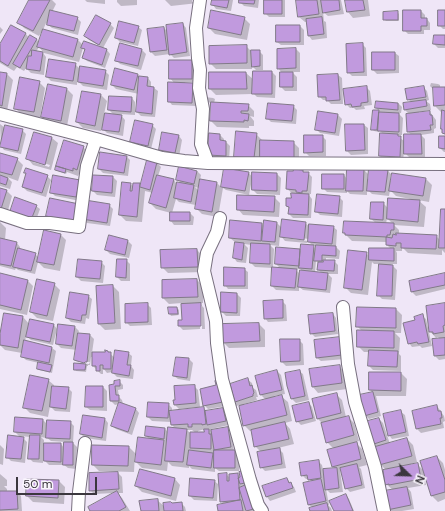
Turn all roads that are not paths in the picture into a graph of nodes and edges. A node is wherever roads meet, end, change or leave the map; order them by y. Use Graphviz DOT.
graph roads {
  1 [pos="200,0"];
  2 [pos="0,114"];
  3 [pos="96,139"];
  4 [pos="208,163"];
  5 [pos="445,164"];
  6 [pos="0,214"];
  7 [pos="220,218"];
  8 [pos="343,307"];
  9 [pos="86,443"];
  10 [pos="78,511"];
  11 [pos="262,511"];
  12 [pos="384,511"];
  1 -- 4 [label="street"];
  2 -- 3 [label="street"];
  3 -- 4 [label="street"];
  3 -- 6 [label="street"];
  4 -- 5 [label="street"];
  7 -- 11 [label="street"];
  8 -- 12 [label="street"];
  9 -- 10 [label="street"];
}
